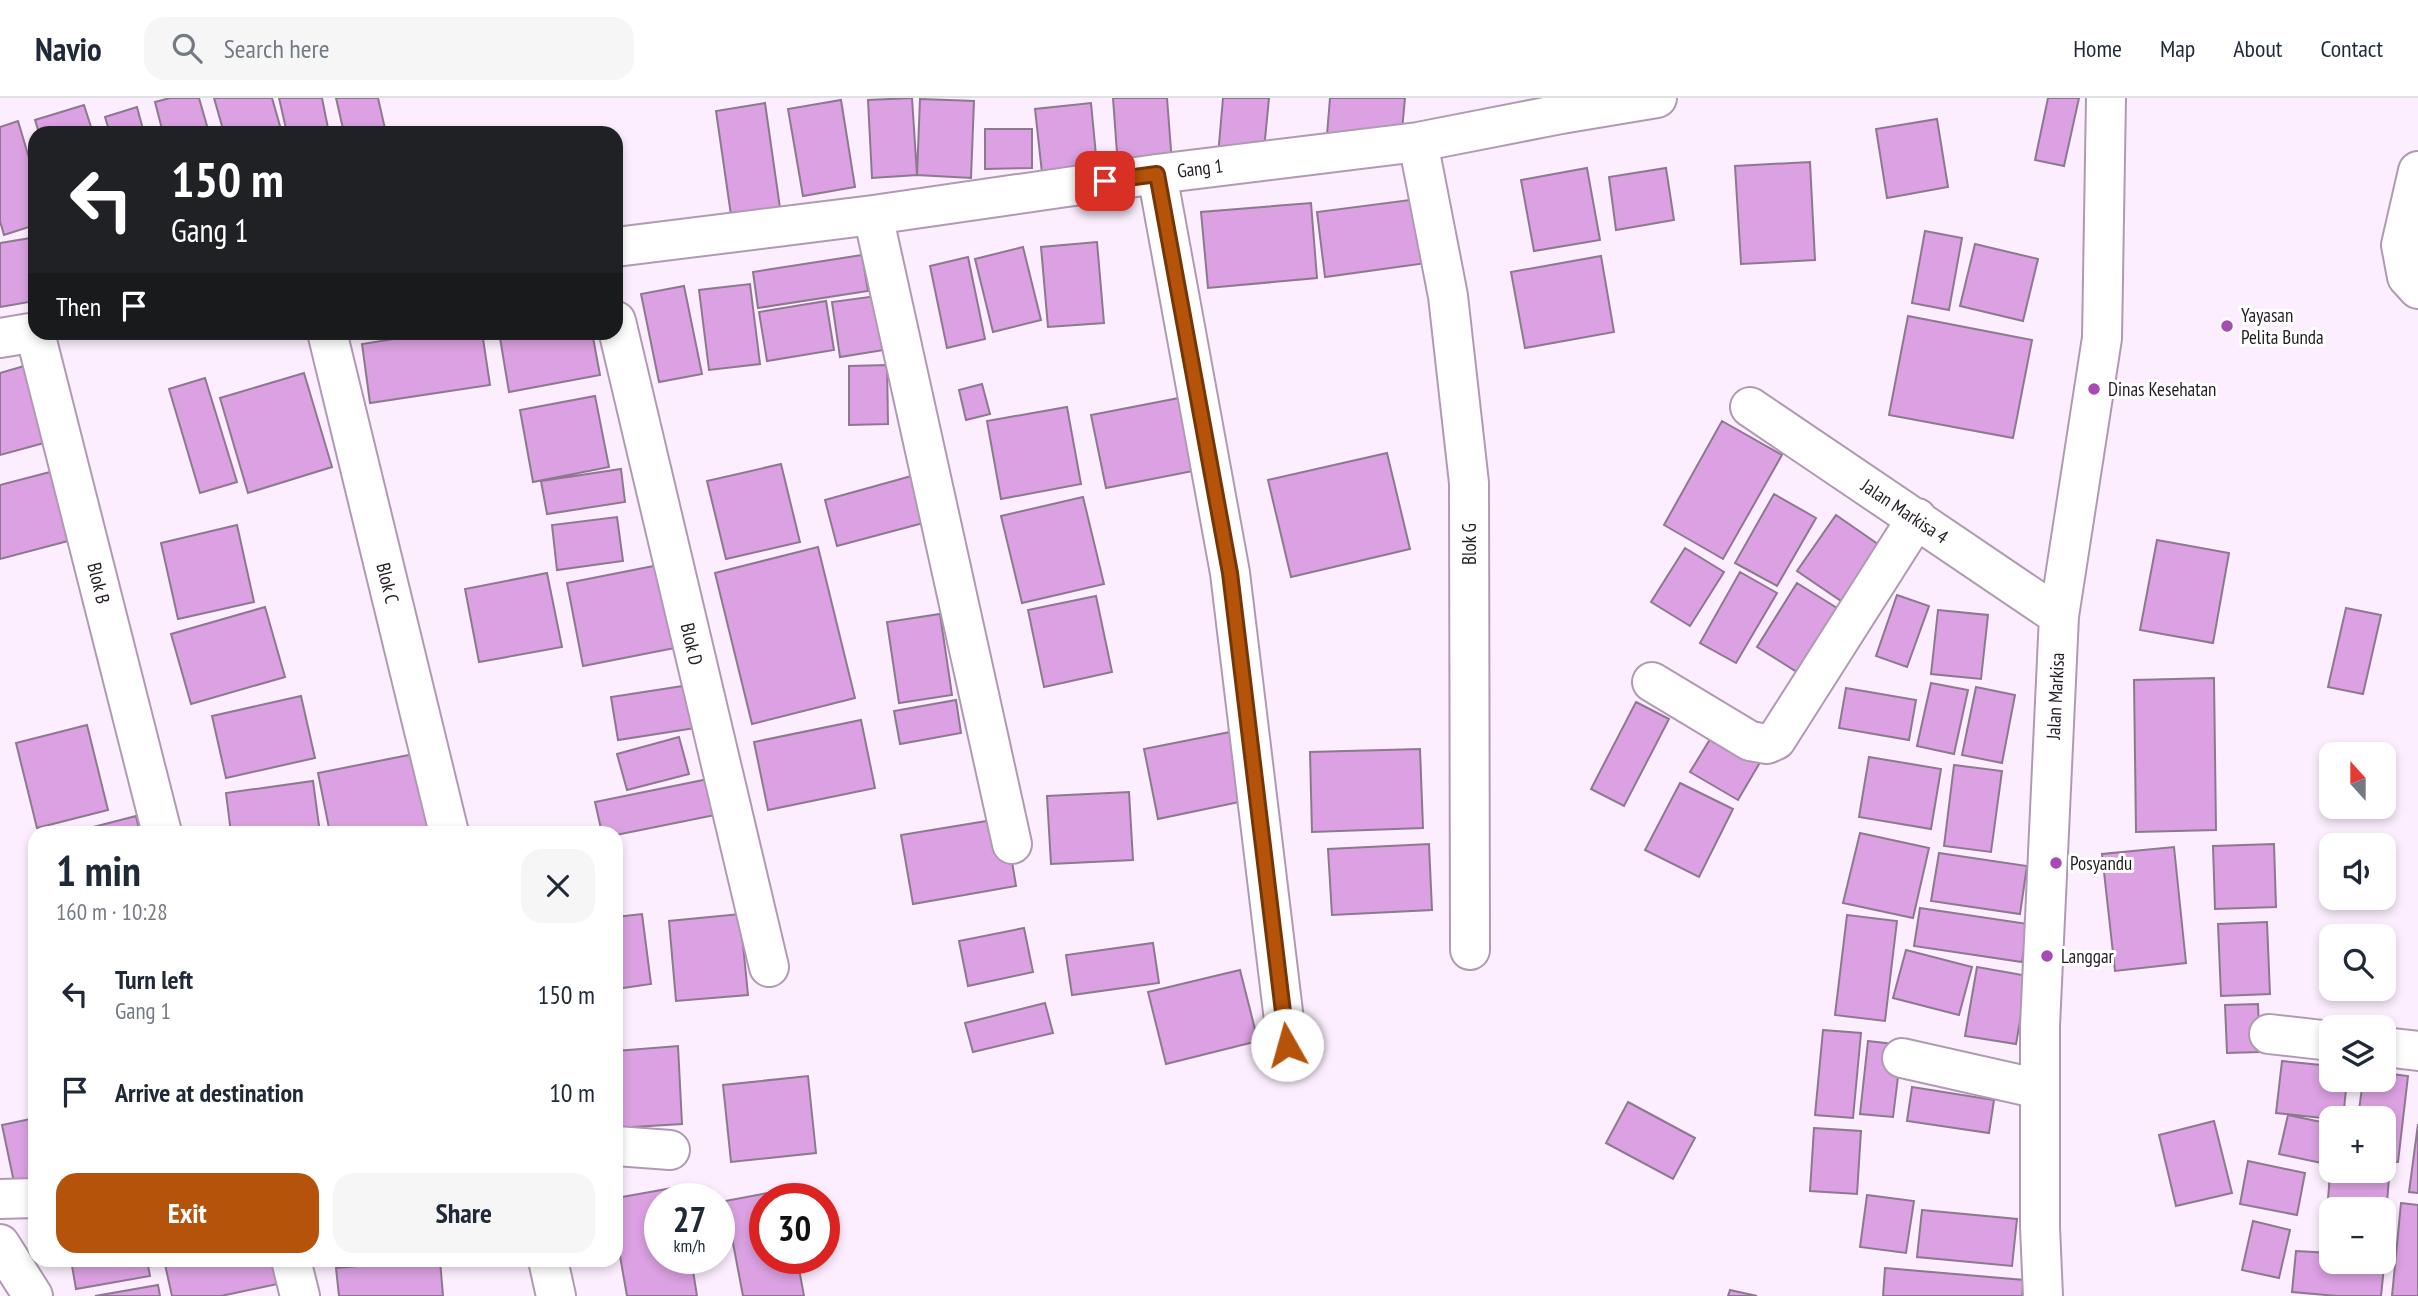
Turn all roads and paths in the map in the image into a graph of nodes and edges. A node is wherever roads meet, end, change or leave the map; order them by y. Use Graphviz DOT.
graph roads {
  1 [pos="1657,98"];
  2 [pos="2106,98"];
  3 [pos="1418,142"];
  4 [pos="2418,171"];
  5 [pos="1157,174"];
  6 [pos="873,215"];
  7 [pos="623,246"];
  8 [pos="2418,289"];
  9 [pos="28,334"];
  10 [pos="0,338"];
  11 [pos="38,340"];
  12 [pos="329,340"];
  13 [pos="620,340"];
  14 [pos="1750,407"];
  15 [pos="1917,518"];
  16 [pos="2059,615"];
  17 [pos="1652,682"];
  18 [pos="160,826"];
  19 [pos="447,826"];
  20 [pos="1012,844"];
  21 [pos="1470,950"];
  22 [pos="769,967"];
  23 [pos="2269,1034"];
  24 [pos="2319,1040"];
  25 [pos="1287,1045"];
  26 [pos="2396,1048"];
  27 [pos="2418,1051"];
  28 [pos="1902,1058"];
  29 [pos="2040,1089"];
  30 [pos="623,1147"];
  31 [pos="670,1150"];
  32 [pos="28,1198"];
  33 [pos="0,1199"];
  34 [pos="0,1244"];
  35 [pos="293,1267"];
  36 [pos="550,1267"];
  37 [pos="33,1296"];
  38 [pos="300,1296"];
  39 [pos="556,1296"];
  40 [pos="2043,1296"];
  1 -- 3 [label="street, Gang 1"];
  2 -- 16 [label="street, Jalan Markisa"];
  3 -- 5 [label="street, Gang 1"];
  3 -- 21 [label="street, Blok G"];
  4 -- 8 [label="street"];
  5 -- 6 [label="street, Gang 1"];
  5 -- 25 [label="street"];
  6 -- 7 [label="street, Gang 1"];
  6 -- 20 [label="street"];
  9 -- 10 [label="street"];
  11 -- 18 [label="street, Blok B"];
  12 -- 19 [label="street, Blok C"];
  13 -- 22 [label="street, Blok D"];
  14 -- 15 [label="street, Jalan Markisa 4"];
  15 -- 16 [label="street, Jalan Markisa 4"];
  15 -- 17 [label="street"];
  16 -- 29 [label="street, Jalan Markisa"];
  23 -- 24 [label="street"];
  26 -- 27 [label="street"];
  28 -- 29 [label="street"];
  29 -- 40 [label="street, Jalan Markisa"];
  30 -- 31 [label="street"];
  32 -- 33 [label="street"];
  34 -- 37 [label="street"];
  35 -- 38 [label="street"];
  36 -- 39 [label="street"];
}
